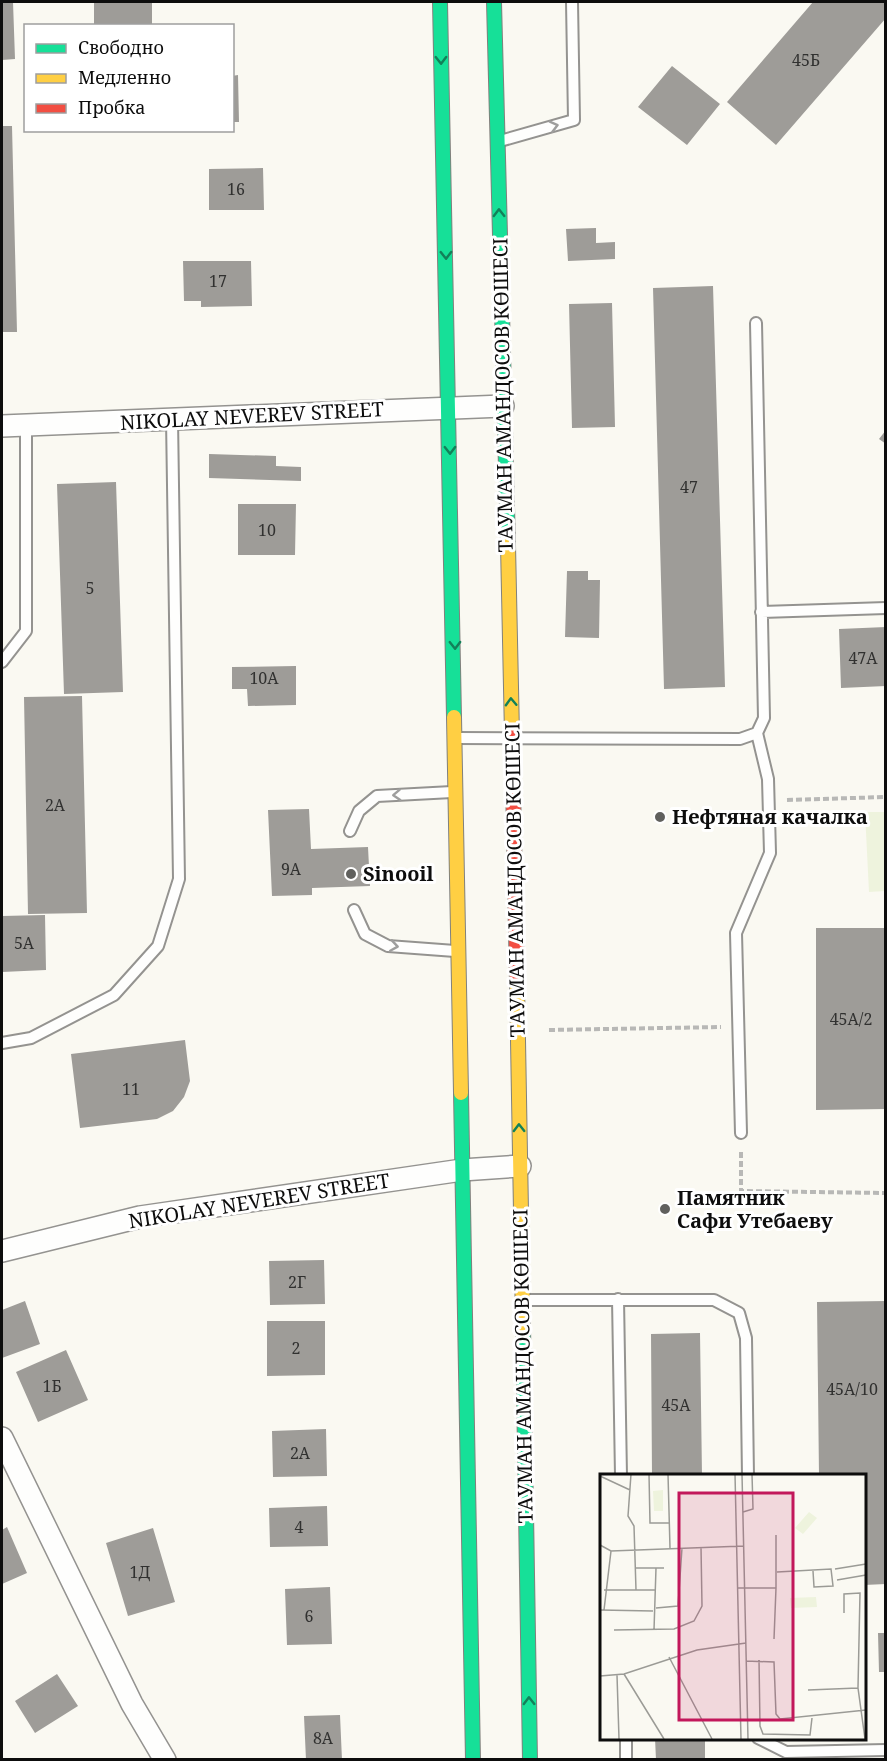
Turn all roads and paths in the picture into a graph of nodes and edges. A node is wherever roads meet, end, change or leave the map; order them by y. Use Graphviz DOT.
graph roads {
  1 [pos="440,2"];
  2 [pos="494,2"];
  3 [pos="572,2"];
  4 [pos="497,142"];
  5 [pos="756,323"];
  6 [pos="503,406"];
  7 [pos="449,407"];
  8 [pos="172,419"];
  9 [pos="2,426"];
  10 [pos="26,426"];
  11 [pos="885,608"];
  12 [pos="761,612"];
  13 [pos="2,663"];
  14 [pos="757,733"];
  15 [pos="512,737"];
  16 [pos="457,738"];
  17 [pos="455,792"];
  18 [pos="885,797"];
  19 [pos="767,801"];
  20 [pos="350,831"];
  21 [pos="354,910"];
  22 [pos="458,951"];
  23 [pos="738,1027"];
  24 [pos="518,1029"];
  25 [pos="2,1043"];
  26 [pos="741,1133"];
  27 [pos="520,1166"];
  28 [pos="462,1170"];
  29 [pos="885,1192"];
  30 [pos="2,1251"];
  31 [pos="618,1299"];
  32 [pos="522,1300"];
  33 [pos="2,1438"];
  34 [pos="621,1474"];
  35 [pos="748,1474"];
  36 [pos="626,1740"];
  37 [pos="762,1740"];
  38 [pos="885,1750"];
  39 [pos="165,1760"];
  40 [pos="473,1760"];
  41 [pos="530,1760"];
  42 [pos="626,1760"];
  1 -- 7 [label="main road, one-way"];
  2 -- 4 [label="main road, ТАУМАН АМАНДОСОВ КӨШЕСІ"];
  4 -- 3 [label="lane, one-way"];
  6 -- 4 [label="main road, ТАУМАН АМАНДОСОВ КӨШЕСІ, one-way"];
  5 -- 12 [label="lane"];
  6 -- 7 [label="street, NIKOLAY NEVEREV STREET"];
  15 -- 6 [label="main road, ТАУМАН АМАНДОСОВ КӨШЕСІ, one-way"];
  7 -- 8 [label="street, NIKOLAY NEVEREV STREET"];
  7 -- 16 [label="main road, one-way"];
  8 -- 10 [label="street, NIKOLAY NEVEREV STREET"];
  8 -- 25 [label="lane"];
  9 -- 10 [label="street, NIKOLAY NEVEREV STREET"];
  10 -- 13 [label="lane"];
  11 -- 12 [label="lane"];
  12 -- 14 [label="lane"];
  14 -- 15 [label="lane"];
  14 -- 19 [label="lane"];
  15 -- 16 [label="lane"];
  15 -- 24 [label="main road, ТАУМАН АМАНДОСОВ КӨШЕСІ"];
  16 -- 17 [label="main road"];
  17 -- 20 [label="lane, one-way"];
  17 -- 22 [label="main road"];
  18 -- 19 [label="path"];
  19 -- 23 [label="lane"];
  21 -- 22 [label="lane, one-way"];
  22 -- 28 [label="main road"];
  23 -- 24 [label="path"];
  23 -- 26 [label="lane"];
  27 -- 24 [label="main road, ТАУМАН АМАНДОСОВ КӨШЕСІ, one-way"];
  26 -- 29 [label="path"];
  27 -- 28 [label="street, NIKOLAY NEVEREV STREET"];
  27 -- 32 [label="main road, ТАУМАН АМАНДОСОВ КӨШЕСІ"];
  28 -- 30 [label="street, NIKOLAY NEVEREV STREET"];
  28 -- 40 [label="main road"];
  31 -- 32 [label="lane"];
  31 -- 34 [label="lane"];
  31 -- 35 [label="lane"];
  41 -- 32 [label="main road, ТАУМАН АМАНДОСОВ КӨШЕСІ, one-way"];
  33 -- 39 [label="street"];
  36 -- 42 [label="lane"];
  37 -- 38 [label="lane"];
}
